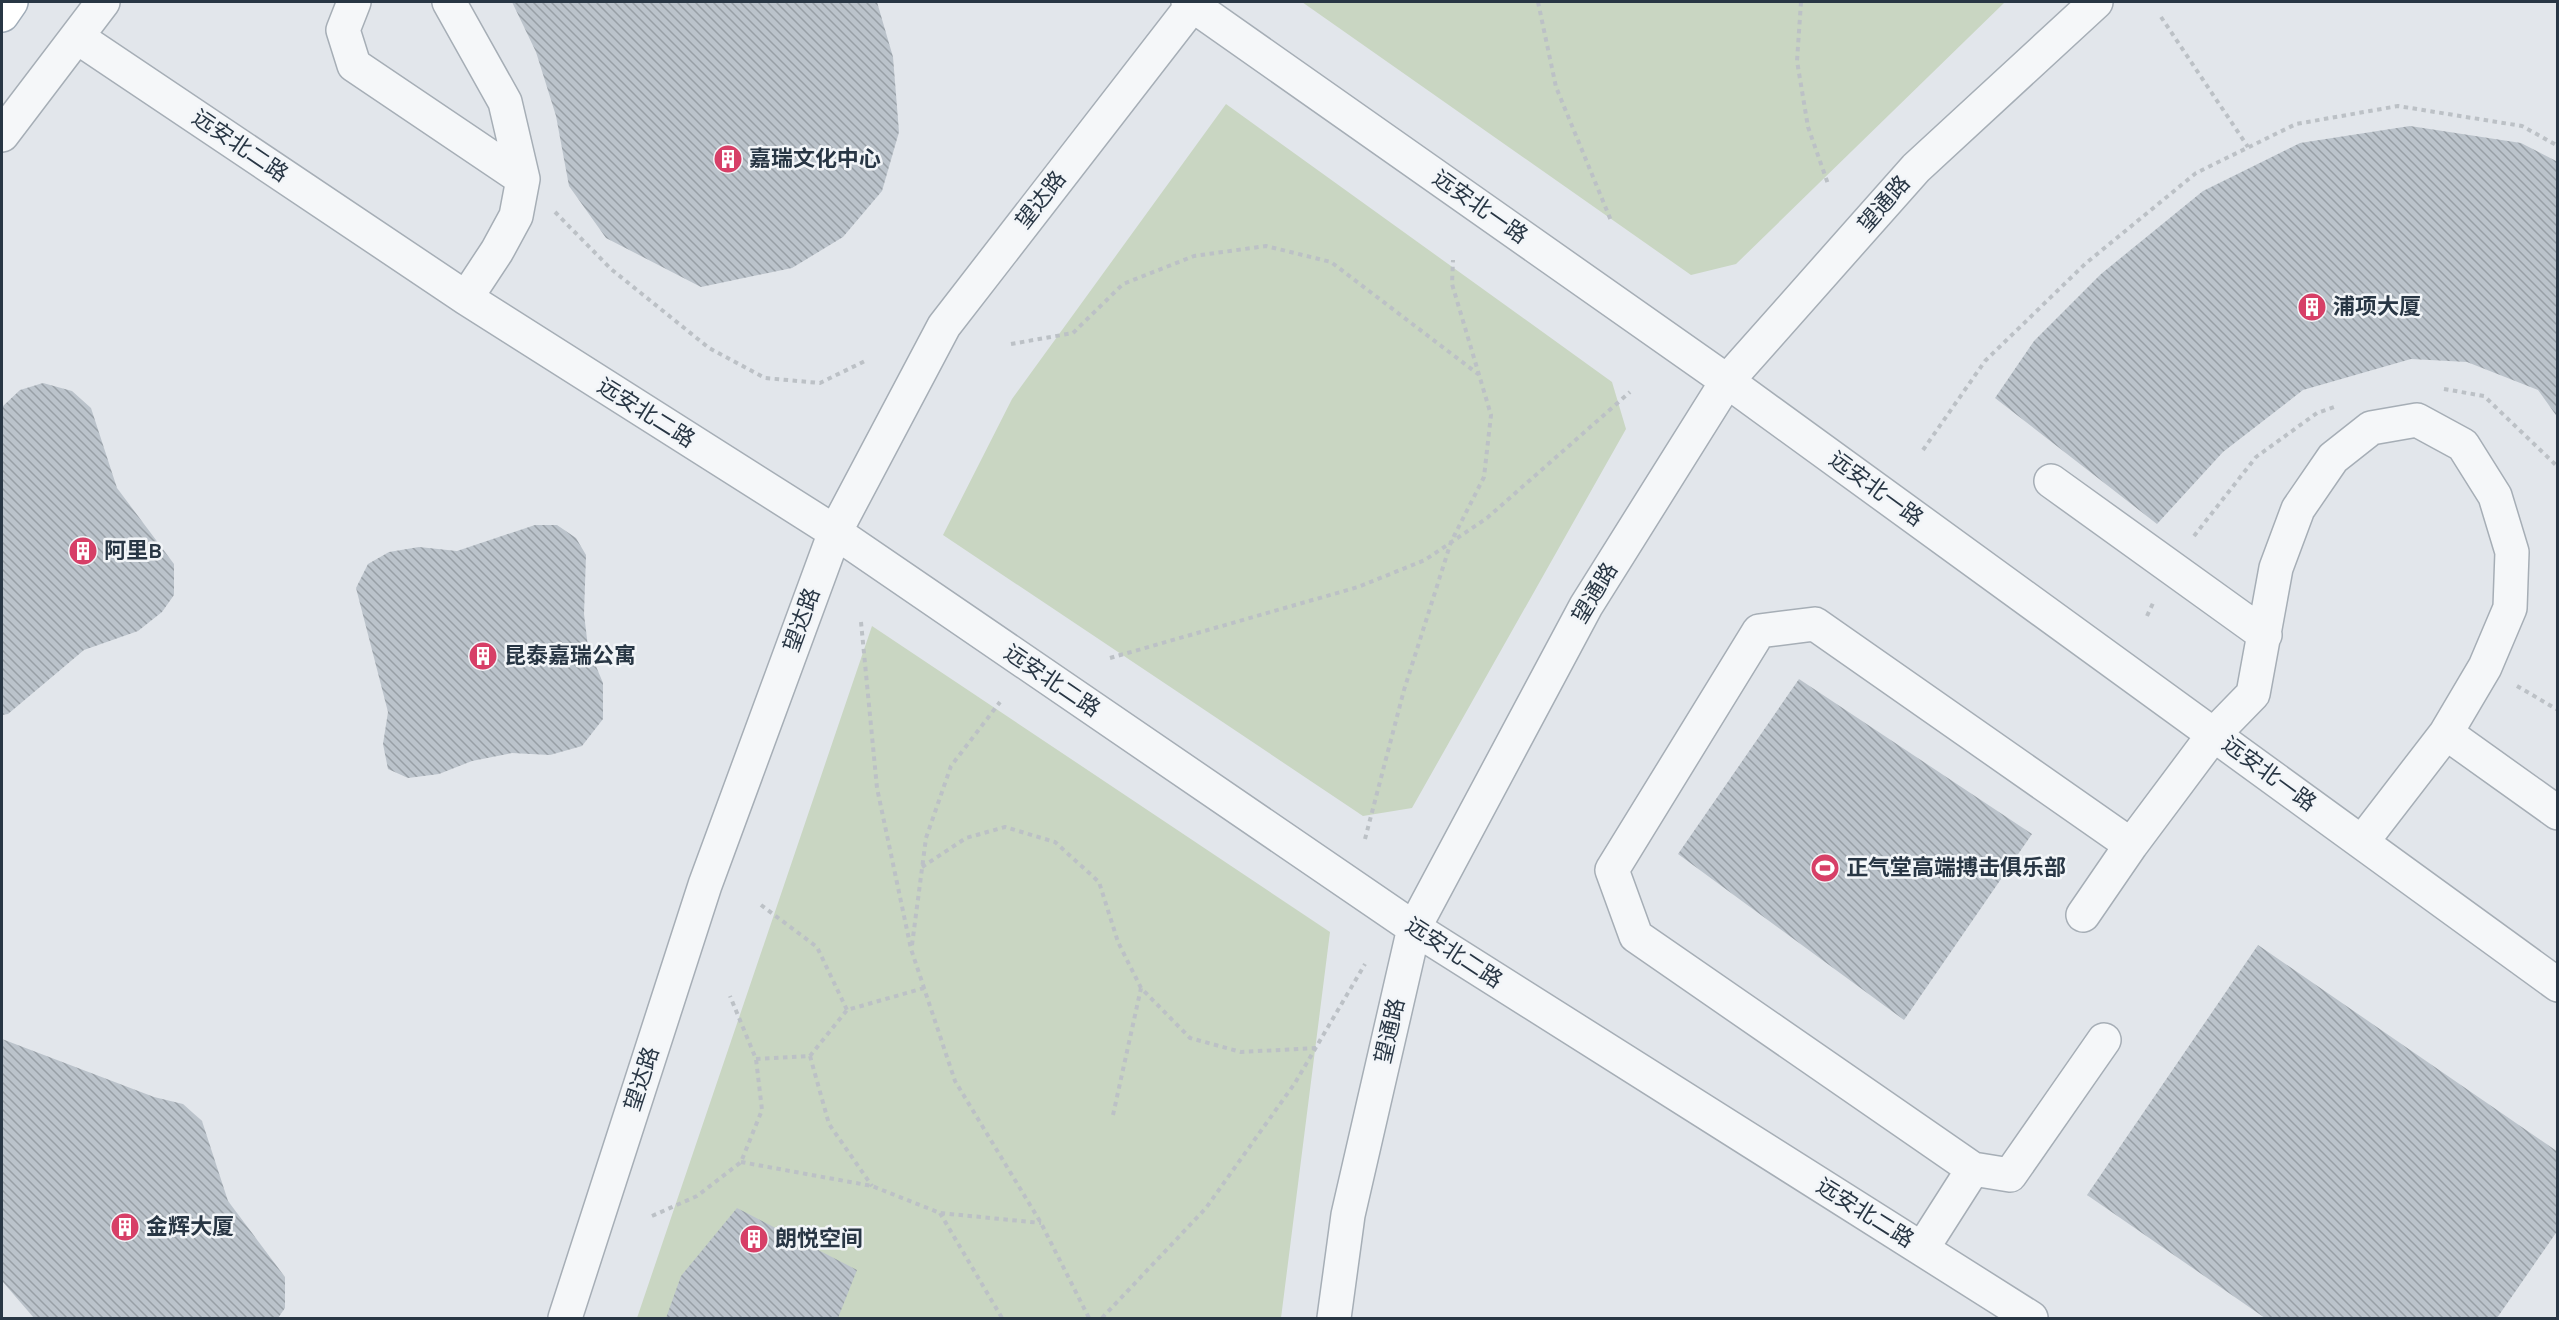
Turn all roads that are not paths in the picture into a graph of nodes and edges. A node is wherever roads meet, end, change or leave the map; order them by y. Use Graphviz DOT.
graph roads {
  1 [pos="11,2"];
  2 [pos="103,2"];
  3 [pos="354,2"];
  4 [pos="450,2"];
  5 [pos="2096,2"];
  6 [pos="1192,3"];
  7 [pos="2,15"];
  8 [pos="77,36"];
  9 [pos="2,135"];
  10 [pos="523,179"];
  11 [pos="466,298"];
  12 [pos="1727,381"];
  13 [pos="2051,480"];
  14 [pos="835,532"];
  15 [pos="2265,635"];
  16 [pos="2445,733"];
  17 [pos="2214,734"];
  18 [pos="2558,813"];
  19 [pos="2362,842"];
  20 [pos="2132,845"];
  21 [pos="2083,915"];
  22 [pos="1414,928"];
  23 [pos="2558,985"];
  24 [pos="2104,1040"];
  25 [pos="1973,1169"];
  26 [pos="1922,1249"];
  27 [pos="565,1318"];
  28 [pos="1334,1318"];
  29 [pos="2031,1318"];
  1 -- 7 [label="main road"];
  2 -- 8 [label="street"];
  3 -- 10 [label="street"];
  4 -- 10 [label="street"];
  5 -- 12 [label="street, 望通路"];
  6 -- 12 [label="street, 远安北一路"];
  6 -- 14 [label="street, 望达路"];
  8 -- 9 [label="street"];
  8 -- 11 [label="street, 远安北二路"];
  10 -- 11 [label="street"];
  11 -- 14 [label="street, 远安北二路"];
  12 -- 17 [label="street, 远安北一路"];
  12 -- 22 [label="street, 望通路"];
  13 -- 15 [label="street"];
  14 -- 22 [label="street, 远安北二路"];
  14 -- 27 [label="street, 望达路"];
  15 -- 16 [label="street"];
  15 -- 17 [label="street"];
  16 -- 18 [label="street"];
  16 -- 19 [label="street"];
  17 -- 19 [label="street, 远安北一路"];
  17 -- 20 [label="street"];
  19 -- 23 [label="street, 远安北一路"];
  20 -- 21 [label="street"];
  20 -- 25 [label="street"];
  22 -- 26 [label="street, 远安北二路"];
  22 -- 28 [label="street, 望通路"];
  24 -- 25 [label="street"];
  25 -- 26 [label="street"];
  26 -- 29 [label="street, 远安北二路"];
}
